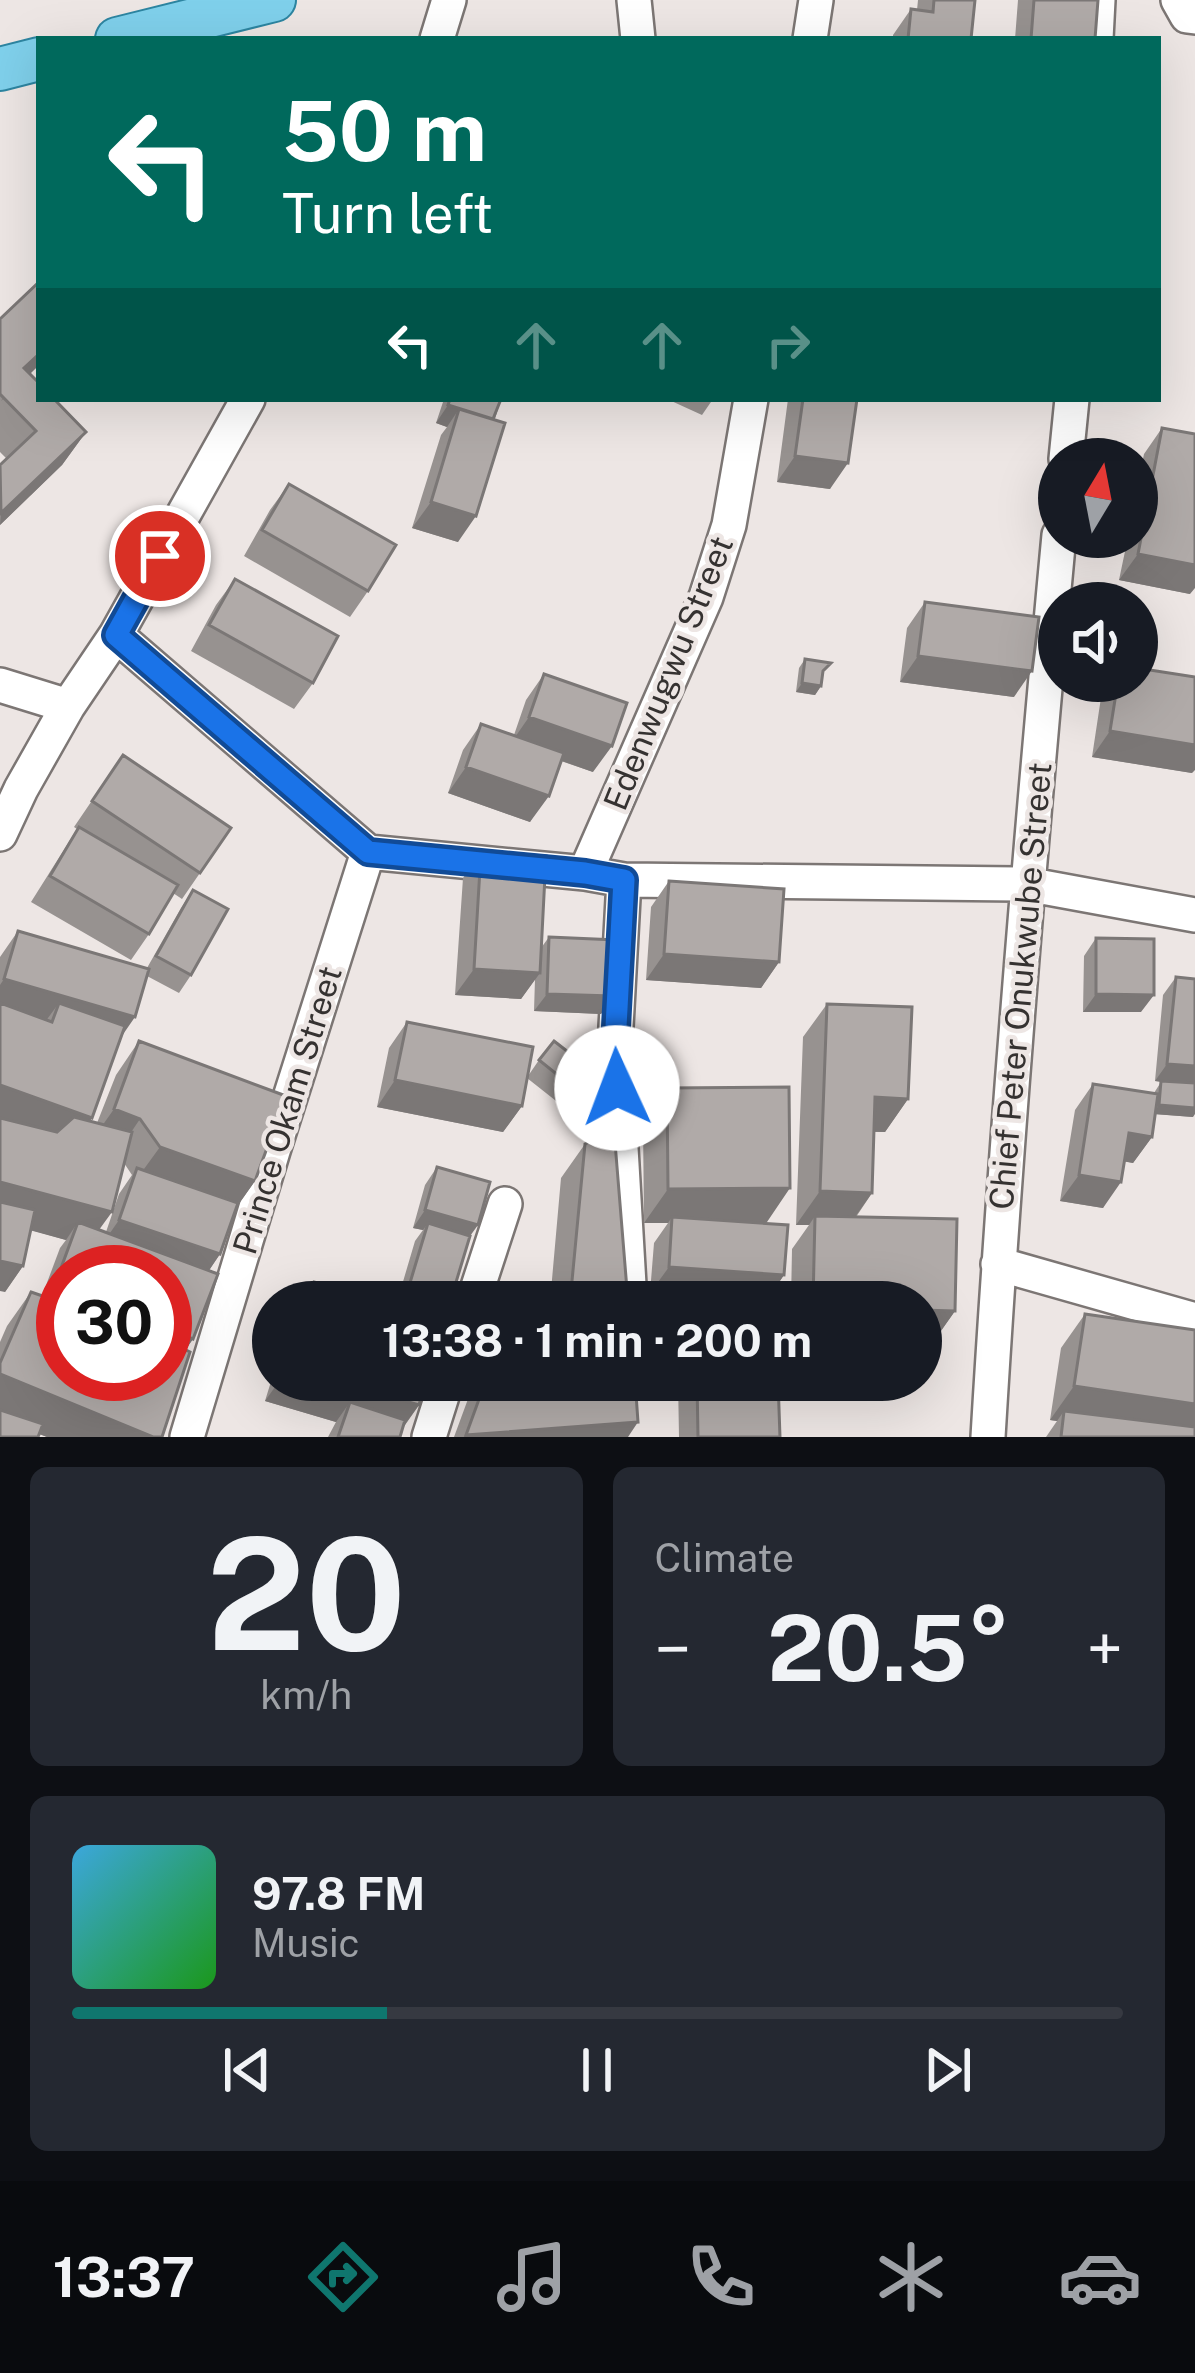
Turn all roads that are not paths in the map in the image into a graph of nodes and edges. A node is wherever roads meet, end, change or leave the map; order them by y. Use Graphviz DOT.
graph roads {
  1 [pos="274,0"];
  2 [pos="449,0"];
  3 [pos="634,0"];
  4 [pos="816,0"];
  5 [pos="1098,0"];
  6 [pos="1178,0"];
  7 [pos="1195,17"];
  8 [pos="129,36"];
  9 [pos="438,36"];
  10 [pos="638,36"];
  11 [pos="810,36"];
  12 [pos="1096,36"];
  13 [pos="36,60"];
  14 [pos="0,69"];
  15 [pos="246,402"];
  16 [pos="750,402"];
  17 [pos="1072,402"];
  18 [pos="1068,438"];
  19 [pos="1057,558"];
  20 [pos="116,635"];
  21 [pos="0,685"];
  22 [pos="68,706"];
  23 [pos="0,834"];
  24 [pos="368,852"];
  25 [pos="585,873"];
  26 [pos="624,880"];
  27 [pos="1026,884"];
  28 [pos="1195,915"];
  29 [pos="505,1204"];
  30 [pos="998,1264"];
  31 [pos="480,1281"];
  32 [pos="629,1281"];
  33 [pos="1195,1321"];
  34 [pos="440,1401"];
  35 [pos="187,1437"];
  36 [pos="429,1437"];
  37 [pos="988,1437"];
  1 -- 8 [label="main road"];
  2 -- 9 [label="street"];
  3 -- 10 [label="street"];
  4 -- 11 [label="street"];
  5 -- 12 [label="street"];
  6 -- 7 [label="street"];
  13 -- 14 [label="main road"];
  15 -- 20 [label="street"];
  16 -- 25 [label="street, Edenwugwu Street"];
  17 -- 18 [label="street"];
  19 -- 27 [label="street, Chief Peter Onukwube Street"];
  20 -- 22 [label="street"];
  20 -- 24 [label="street"];
  21 -- 22 [label="street"];
  22 -- 23 [label="street"];
  24 -- 25 [label="street"];
  24 -- 35 [label="street, Prince Okam Street"];
  25 -- 26 [label="street"];
  26 -- 27 [label="street"];
  26 -- 32 [label="street"];
  27 -- 28 [label="street"];
  27 -- 30 [label="street, Chief Peter Onukwube Street"];
  29 -- 31 [label="street"];
  30 -- 33 [label="street"];
  30 -- 37 [label="street, Chief Peter Onukwube Street"];
  34 -- 36 [label="street"];
}
